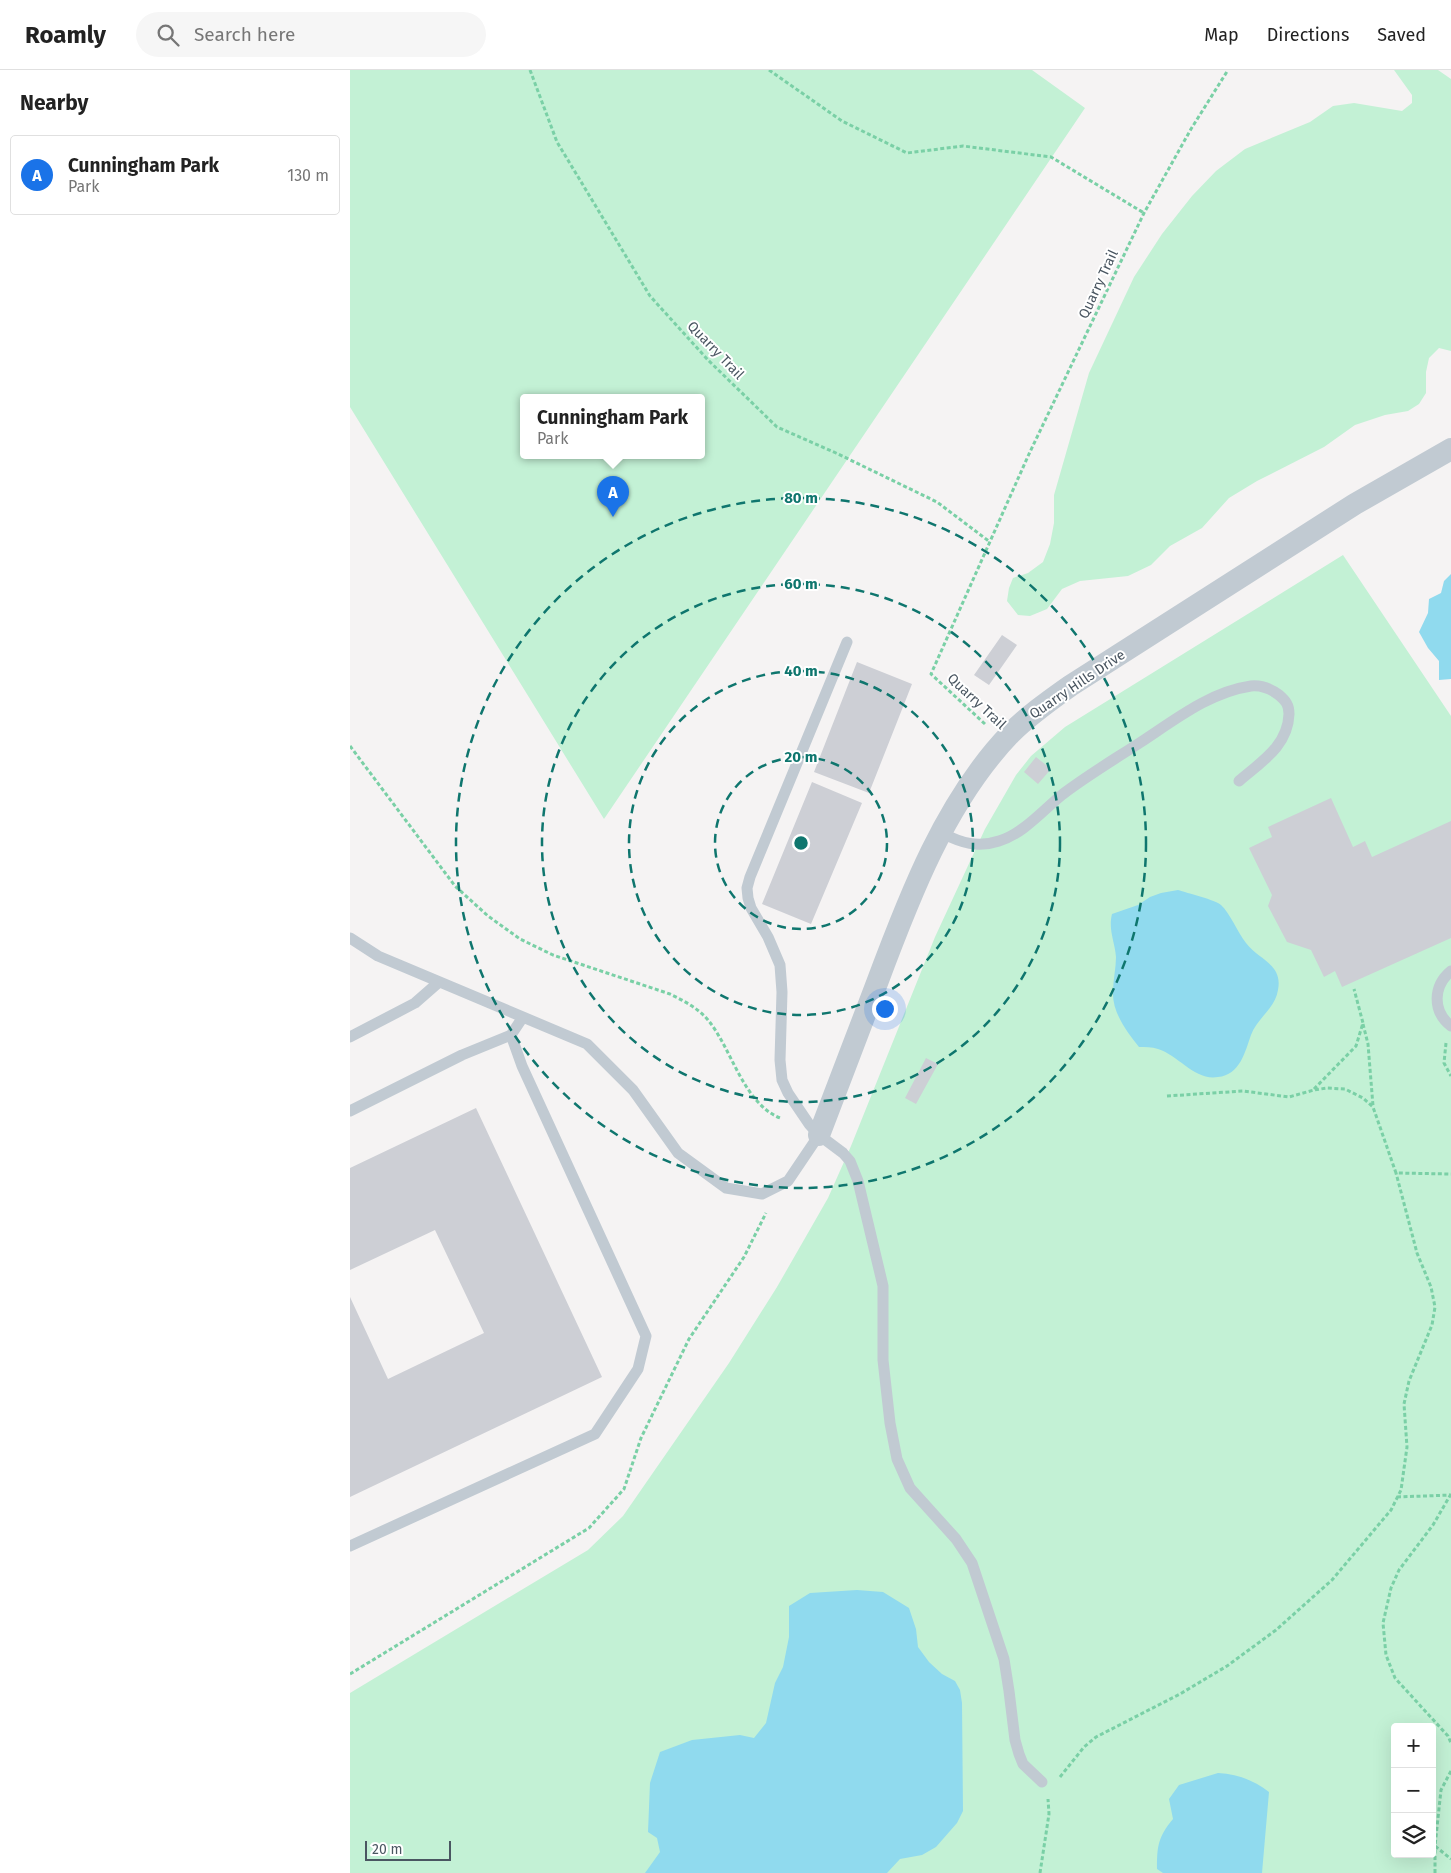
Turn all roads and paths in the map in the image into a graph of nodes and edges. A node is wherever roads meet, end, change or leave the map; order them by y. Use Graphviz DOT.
graph roads {
  1 [pos="530,70"];
  2 [pos="768,70"];
  3 [pos="1228,70"];
  4 [pos="1144,213"];
  5 [pos="1451,449"];
  6 [pos="990,542"];
  7 [pos="847,642"];
  8 [pos="1004,741"];
  9 [pos="350,746"];
  10 [pos="1239,782"];
  11 [pos="942,832"];
  12 [pos="350,938"];
  13 [pos="1451,972"];
  14 [pos="440,982"];
  15 [pos="1354,989"];
  16 [pos="522,1017"];
  17 [pos="1363,1023"];
  18 [pos="1451,1026"];
  19 [pos="512,1035"];
  20 [pos="350,1037"];
  21 [pos="1448,1038"];
  22 [pos="1451,1076"];
  23 [pos="1314,1090"];
  24 [pos="1167,1096"];
  25 [pos="1373,1107"];
  26 [pos="350,1111"];
  27 [pos="814,1130"];
  28 [pos="1396,1173"];
  29 [pos="1451,1174"];
  30 [pos="762,1194"];
  31 [pos="1451,1494"];
  32 [pos="1398,1497"];
  33 [pos="350,1546"];
  34 [pos="350,1674"];
  35 [pos="1451,1743"];
  36 [pos="1451,1771"];
  37 [pos="1039,1780"];
  38 [pos="1436,1837"];
  39 [pos="1436,1847"];
  40 [pos="1435,1858"];
  41 [pos="1451,1859"];
  42 [pos="1040,1873"];
  43 [pos="1435,1873"];
  1 -- 6 [label="path, Quarry Trail"];
  2 -- 4 [label="path"];
  3 -- 4 [label="path, Quarry Trail"];
  4 -- 6 [label="path, Quarry Trail"];
  5 -- 8 [label="street, Quarry Hills Drive"];
  6 -- 8 [label="path, Quarry Trail"];
  7 -- 27 [label="lane"];
  8 -- 11 [label="street, Quarry Hills Drive"];
  9 -- 27 [label="path"];
  10 -- 11 [label="lane"];
  11 -- 27 [label="street, Quarry Hills Drive"];
  12 -- 14 [label="lane"];
  13 -- 18 [label="lane"];
  14 -- 16 [label="lane"];
  14 -- 20 [label="lane"];
  15 -- 17 [label="path"];
  16 -- 19 [label="lane"];
  16 -- 30 [label="lane"];
  17 -- 23 [label="path"];
  17 -- 25 [label="path"];
  19 -- 26 [label="lane"];
  19 -- 33 [label="lane"];
  21 -- 22 [label="path"];
  23 -- 24 [label="path"];
  23 -- 25 [label="path"];
  25 -- 28 [label="path"];
  27 -- 30 [label="lane"];
  27 -- 37 [label="lane"];
  28 -- 29 [label="path"];
  28 -- 32 [label="path"];
  30 -- 34 [label="path"];
  31 -- 32 [label="path"];
  31 -- 35 [label="path"];
  32 -- 37 [label="path"];
  36 -- 38 [label="path"];
  37 -- 42 [label="path"];
  39 -- 41 [label="path"];
  40 -- 43 [label="path"];
}
